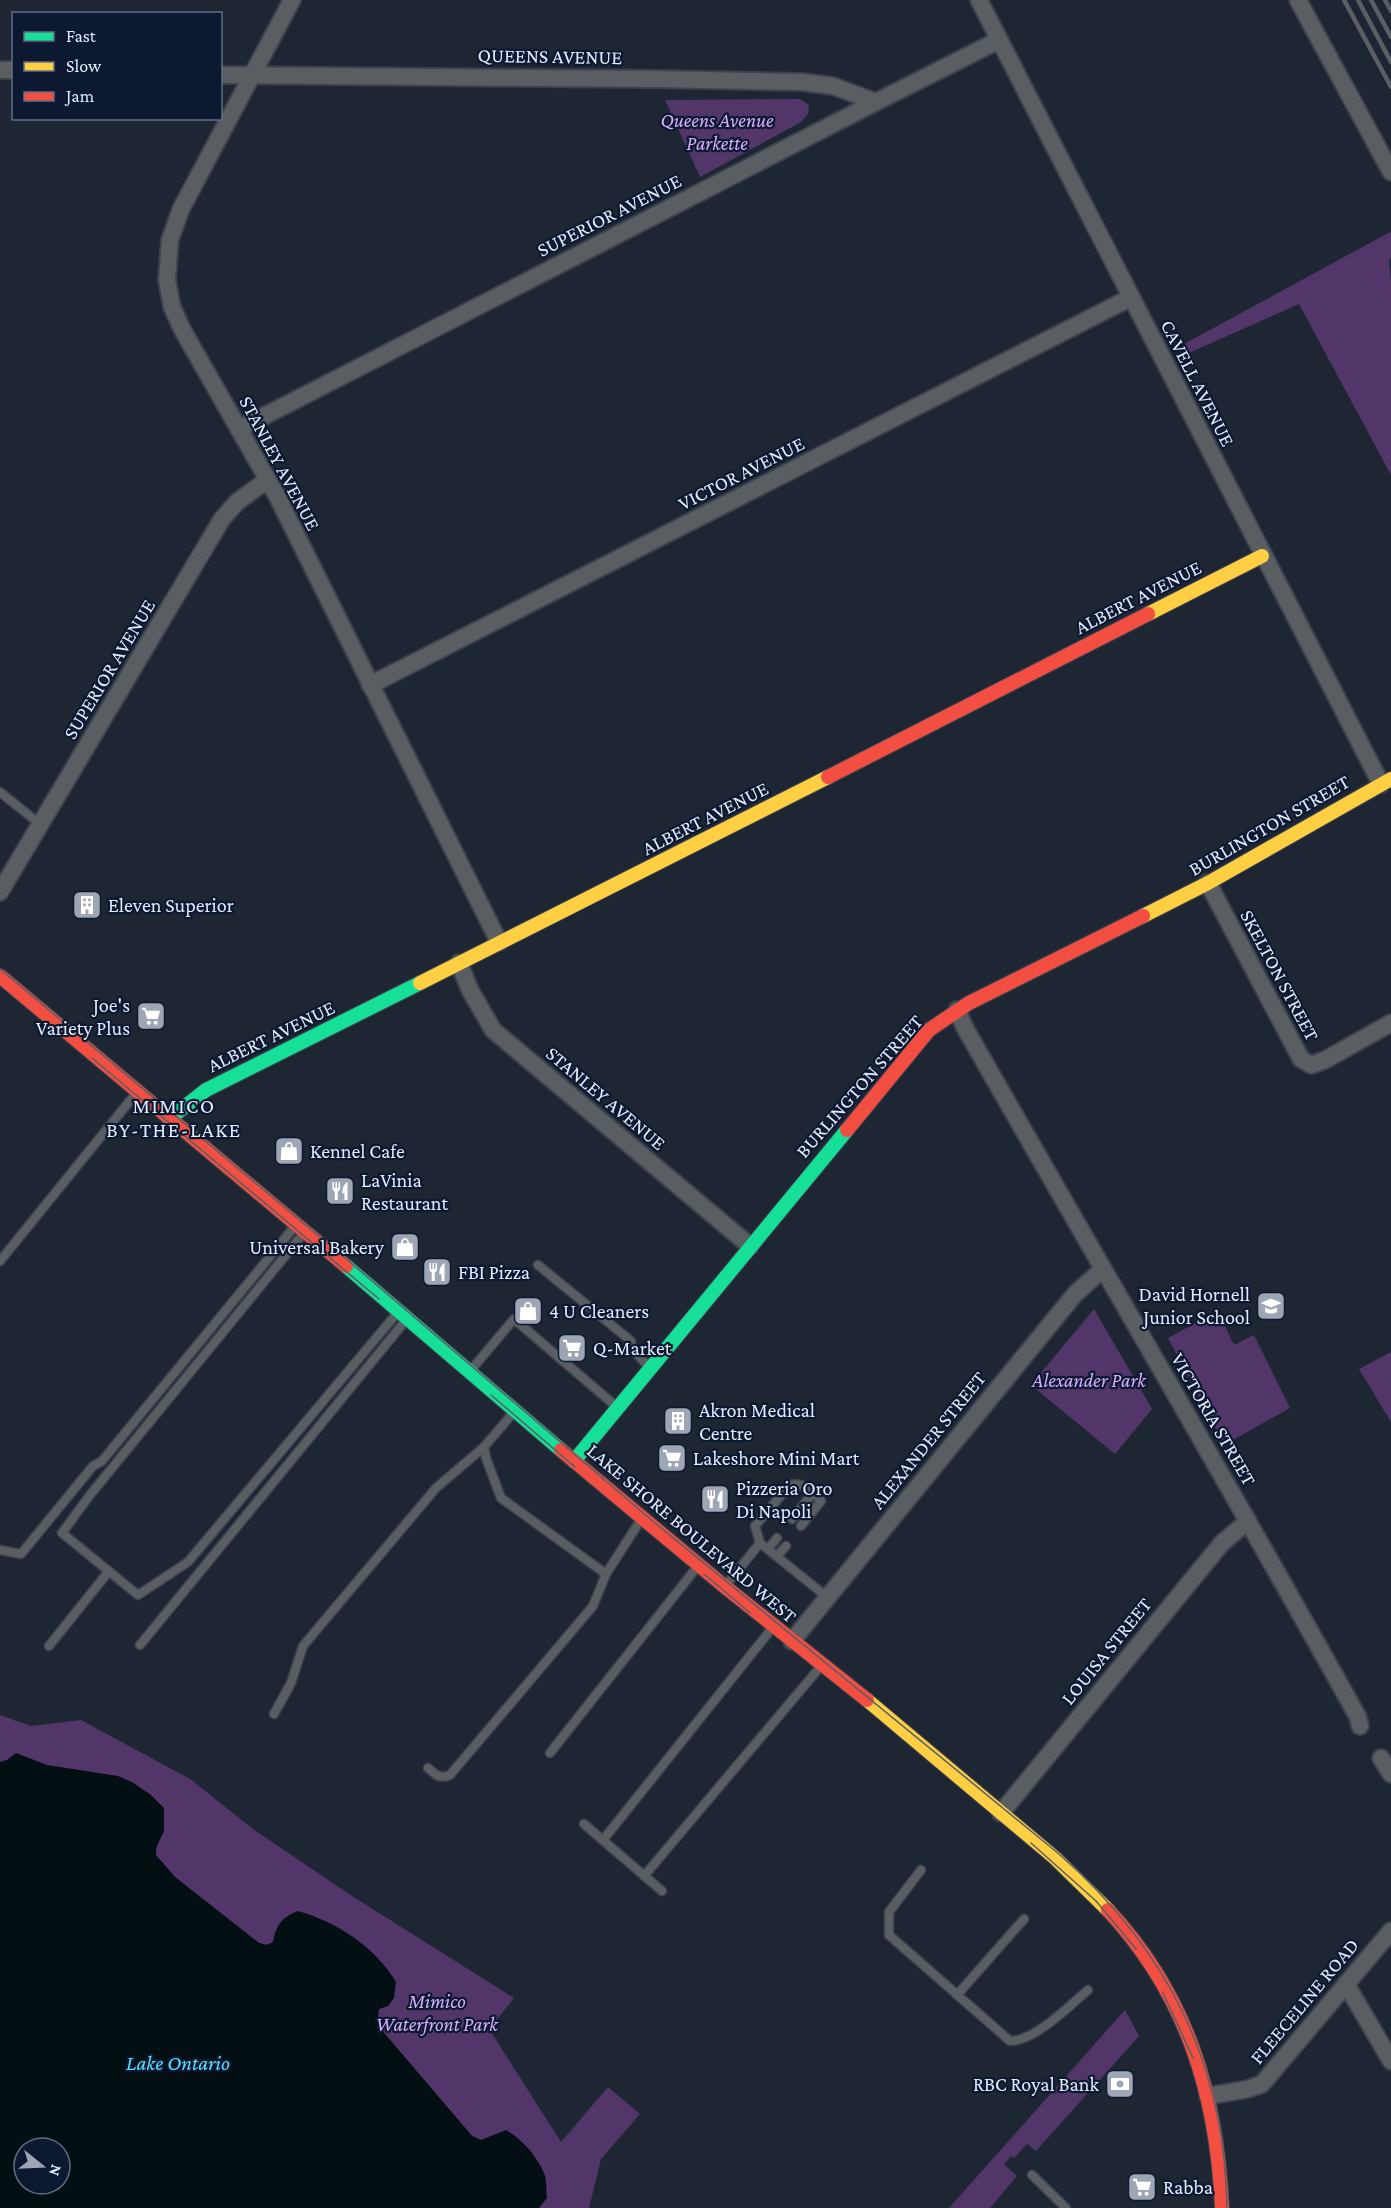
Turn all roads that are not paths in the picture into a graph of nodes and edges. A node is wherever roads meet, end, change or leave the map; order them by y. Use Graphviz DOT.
graph roads {
  1 [pos="292,0"];
  2 [pos="979,0"];
  3 [pos="1298,0"];
  4 [pos="999,40"];
  5 [pos="251,74"];
  6 [pos="222,75"];
  7 [pos="876,102"];
  8 [pos="1391,172"];
  9 [pos="1131,298"];
  10 [pos="239,429"];
  11 [pos="267,480"];
  12 [pos="1262,556"];
  13 [pos="370,685"];
  14 [pos="1386,782"];
  15 [pos="0,792"];
  16 [pos="41,825"];
  17 [pos="1208,883"];
  18 [pos="0,892"];
  19 [pos="499,942"];
  20 [pos="459,963"];
  21 [pos="0,976"];
  22 [pos="957,1010"];
  23 [pos="1391,1023"];
  24 [pos="138,1092"];
  25 [pos="169,1119"];
  26 [pos="301,1228"];
  27 [pos="750,1246"];
  28 [pos="0,1261"];
  29 [pos="538,1264"];
  30 [pos="1103,1269"];
  31 [pos="403,1314"];
  32 [pos="650,1368"];
  33 [pos="470,1371"];
  34 [pos="618,1409"];
  35 [pos="516,1410"];
  36 [pos="484,1447"];
  37 [pos="574,1461"];
  38 [pos="813,1493"];
  39 [pos="642,1519"];
  40 [pos="792,1519"];
  41 [pos="1248,1521"];
  42 [pos="801,1526"];
  43 [pos="777,1538"];
  44 [pos="760,1543"];
  45 [pos="786,1546"];
  46 [pos="768,1549"];
  47 [pos="0,1550"];
  48 [pos="777,1556"];
  49 [pos="699,1565"];
  50 [pos="109,1571"];
  51 [pos="606,1574"];
  52 [pos="725,1587"];
  53 [pos="827,1597"];
  54 [pos="774,1627"];
  55 [pos="792,1641"];
  56 [pos="140,1645"];
  57 [pos="49,1646"];
  58 [pos="822,1666"];
  59 [pos="274,1714"];
  60 [pos="1360,1726"];
  61 [pos="550,1753"];
  62 [pos="1382,1758"];
  63 [pos="428,1768"];
  64 [pos="1391,1774"];
  65 [pos="1001,1813"];
  66 [pos="584,1824"];
  67 [pos="603,1840"];
  68 [pos="921,1870"];
  69 [pos="644,1876"];
  70 [pos="662,1891"];
  71 [pos="1024,1919"];
  72 [pos="1391,1931"];
  73 [pos="1346,1984"];
  74 [pos="1088,1990"];
  75 [pos="957,1995"];
  76 [pos="1391,2061"];
  77 [pos="1208,2096"];
  78 [pos="1032,2175"];
  79 [pos="1066,2208"];
  80 [pos="1222,2208"];
  1 -- 5 [label="street, STANLEY AVENUE"];
  2 -- 4 [label="street, CAVELL AVENUE"];
  3 -- 8 [label="street"];
  4 -- 7 [label="street, SUPERIOR AVENUE"];
  4 -- 9 [label="street, CAVELL AVENUE"];
  5 -- 6 [label="street, QUEENS AVENUE"];
  5 -- 7 [label="street, QUEENS AVENUE"];
  5 -- 10 [label="street, STANLEY AVENUE"];
  7 -- 10 [label="street, SUPERIOR AVENUE"];
  9 -- 12 [label="street, CAVELL AVENUE"];
  9 -- 13 [label="street, VICTOR AVENUE"];
  10 -- 11 [label="street, STANLEY AVENUE"];
  11 -- 13 [label="street, STANLEY AVENUE"];
  11 -- 16 [label="street, SUPERIOR AVENUE"];
  12 -- 14 [label="street, CAVELL AVENUE"];
  12 -- 19 [label="street, ALBERT AVENUE"];
  13 -- 19 [label="street, STANLEY AVENUE"];
  14 -- 17 [label="street, BURLINGTON STREET"];
  15 -- 16 [label="lane"];
  16 -- 18 [label="street, SUPERIOR AVENUE"];
  17 -- 22 [label="street, BURLINGTON STREET"];
  17 -- 23 [label="street, SKELTON STREET"];
  19 -- 20 [label="street, ALBERT AVENUE"];
  20 -- 25 [label="street, ALBERT AVENUE"];
  20 -- 27 [label="street, STANLEY AVENUE"];
  21 -- 24 [label="street, LAKE SHORE BOULEVARD WEST"];
  22 -- 27 [label="street, BURLINGTON STREET"];
  22 -- 30 [label="street, VICTORIA STREET"];
  24 -- 25 [label="street, LAKE SHORE BOULEVARD WEST"];
  24 -- 28 [label="lane"];
  25 -- 26 [label="street, LAKE SHORE BOULEVARD WEST"];
  26 -- 31 [label="street, LAKE SHORE BOULEVARD WEST"];
  26 -- 47 [label="lane"];
  26 -- 50 [label="lane"];
  27 -- 32 [label="street, BURLINGTON STREET"];
  29 -- 32 [label="lane"];
  30 -- 41 [label="street, VICTORIA STREET"];
  30 -- 53 [label="street, ALEXANDER STREET"];
  31 -- 33 [label="street, LAKE SHORE BOULEVARD WEST"];
  31 -- 50 [label="lane"];
  31 -- 56 [label="lane"];
  32 -- 34 [label="street, BURLINGTON STREET"];
  33 -- 34 [label="lane"];
  33 -- 35 [label="street, LAKE SHORE BOULEVARD WEST"];
  34 -- 37 [label="street, BURLINGTON STREET"];
  35 -- 36 [label="lane"];
  35 -- 37 [label="street, LAKE SHORE BOULEVARD WEST"];
  36 -- 51 [label="lane"];
  36 -- 59 [label="lane"];
  37 -- 39 [label="street, LAKE SHORE BOULEVARD WEST"];
  38 -- 40 [label="lane"];
  38 -- 42 [label="lane"];
  38 -- 44 [label="lane"];
  39 -- 49 [label="street, LAKE SHORE BOULEVARD WEST"];
  39 -- 51 [label="lane"];
  41 -- 60 [label="street, VICTORIA STREET"];
  41 -- 65 [label="street, LOUISA STREET"];
  43 -- 46 [label="lane"];
  44 -- 46 [label="lane"];
  44 -- 52 [label="lane"];
  45 -- 48 [label="lane"];
  46 -- 48 [label="lane"];
  48 -- 53 [label="lane"];
  49 -- 52 [label="street, LAKE SHORE BOULEVARD WEST"];
  49 -- 61 [label="lane"];
  50 -- 57 [label="lane"];
  51 -- 63 [label="lane"];
  52 -- 54 [label="street, LAKE SHORE BOULEVARD WEST"];
  53 -- 55 [label="street, ALEXANDER STREET"];
  54 -- 55 [label="street, LAKE SHORE BOULEVARD WEST"];
  54 -- 67 [label="lane"];
  55 -- 58 [label="street, LAKE SHORE BOULEVARD WEST"];
  58 -- 65 [label="street, LAKE SHORE BOULEVARD WEST"];
  58 -- 69 [label="lane"];
  62 -- 64 [label="street"];
  65 -- 77 [label="street, LAKE SHORE BOULEVARD WEST"];
  66 -- 67 [label="lane"];
  67 -- 69 [label="lane"];
  68 -- 75 [label="lane"];
  69 -- 70 [label="lane"];
  71 -- 75 [label="lane"];
  72 -- 73 [label="street, FLEECELINE ROAD"];
  73 -- 76 [label="street"];
  73 -- 77 [label="street, FLEECELINE ROAD"];
  74 -- 75 [label="lane"];
  77 -- 80 [label="street, LAKE SHORE BOULEVARD WEST"];
  78 -- 79 [label="lane"];
}
